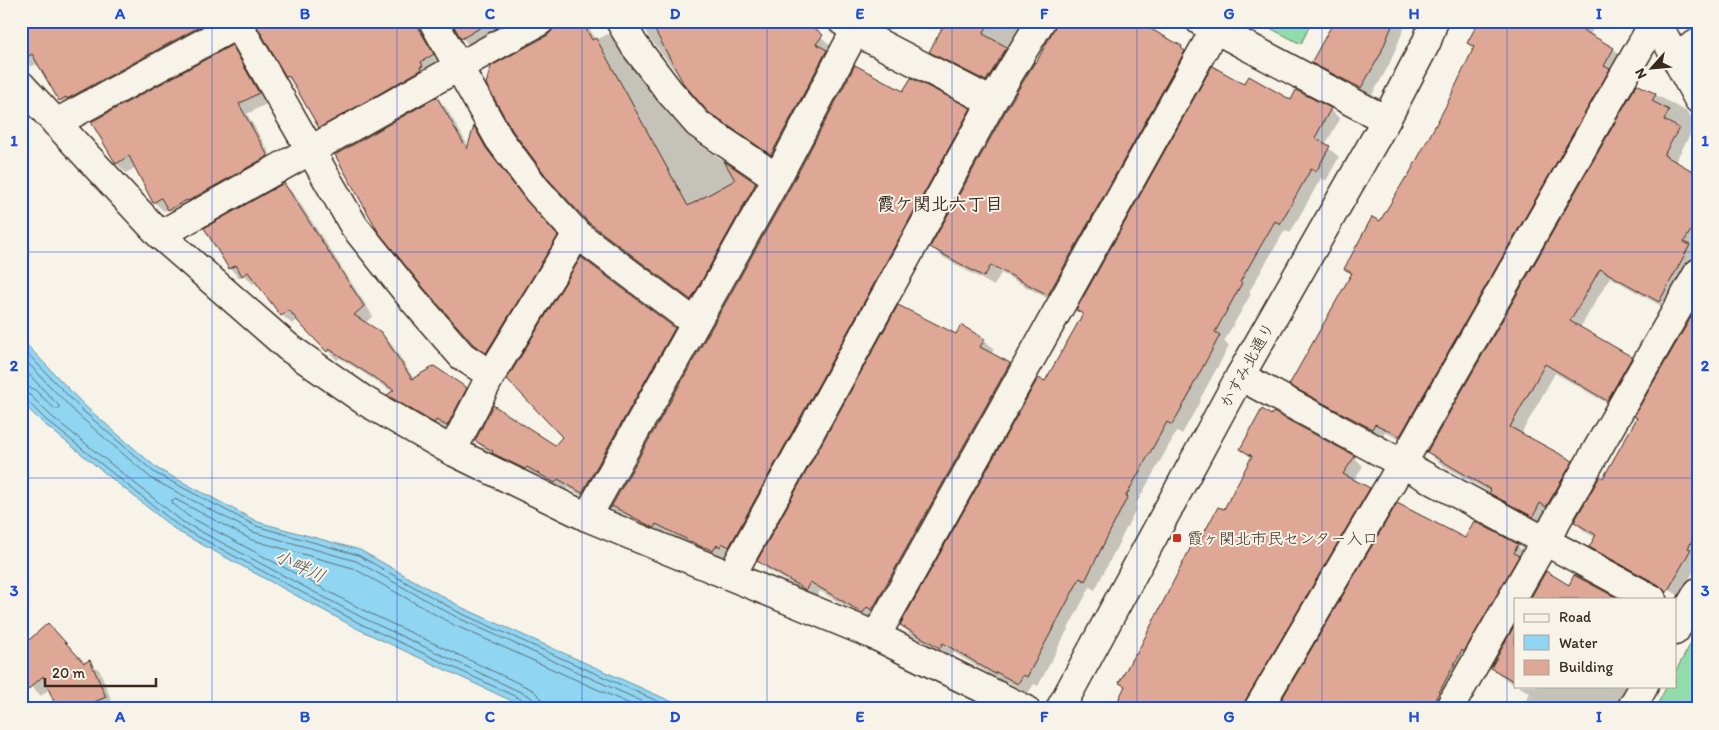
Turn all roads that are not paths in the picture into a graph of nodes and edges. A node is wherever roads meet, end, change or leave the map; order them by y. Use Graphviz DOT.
graph roads {
  1 [pos="433,21"];
  2 [pos="540,21"];
  3 [pos="620,21"];
  4 [pos="1041,21"];
  5 [pos="1434,21"];
  6 [pos="1656,21"];
  7 [pos="237,23"];
  8 [pos="1208,25"];
  9 [pos="849,26"];
  10 [pos="1686,50"];
  11 [pos="459,67"];
  12 [pos="21,85"];
  13 [pos="1698,99"];
  14 [pos="992,102"];
  15 [pos="1386,120"];
  16 [pos="56,123"];
  17 [pos="311,150"];
  18 [pos="777,178"];
  19 [pos="577,234"];
  20 [pos="160,235"];
  21 [pos="1698,273"];
  22 [pos="695,323"];
  23 [pos="491,375"];
  24 [pos="1240,376"];
  25 [pos="452,450"];
  26 [pos="1402,464"];
  27 [pos="588,517"];
  28 [pos="1545,541"];
  29 [pos="731,576"];
  30 [pos="1698,592"];
  31 [pos="1650,598"];
  32 [pos="1678,619"];
  33 [pos="876,636"];
  34 [pos="1643,688"];
  35 [pos="1025,709"];
  36 [pos="1060,709"];
  37 [pos="1258,709"];
  38 [pos="1449,709"];
  39 [pos="1631,709"];
  1 -- 11 [label="street"];
  2 -- 11 [label="street"];
  3 -- 18 [label="street"];
  4 -- 14 [label="street"];
  5 -- 15 [label="street, かすみ北通り"];
  6 -- 10 [label="street"];
  6 -- 26 [label="street"];
  7 -- 16 [label="street"];
  7 -- 17 [label="street"];
  8 -- 15 [label="street"];
  8 -- 33 [label="street"];
  9 -- 14 [label="street"];
  9 -- 18 [label="street"];
  10 -- 13 [label="street"];
  11 -- 17 [label="street"];
  11 -- 19 [label="street"];
  12 -- 16 [label="street"];
  14 -- 29 [label="street"];
  15 -- 24 [label="street, かすみ北通り"];
  16 -- 20 [label="street"];
  17 -- 20 [label="street"];
  17 -- 23 [label="street"];
  18 -- 22 [label="street"];
  19 -- 22 [label="street"];
  19 -- 23 [label="street"];
  20 -- 25 [label="street"];
  21 -- 28 [label="street"];
  22 -- 27 [label="street"];
  23 -- 25 [label="street"];
  24 -- 26 [label="street"];
  24 -- 36 [label="street, かすみ北通り"];
  25 -- 27 [label="street"];
  26 -- 28 [label="street"];
  26 -- 37 [label="street"];
  27 -- 29 [label="street"];
  28 -- 31 [label="street"];
  28 -- 38 [label="street"];
  29 -- 33 [label="street"];
  30 -- 32 [label="street"];
  33 -- 35 [label="street"];
  34 -- 39 [label="street"];
}
